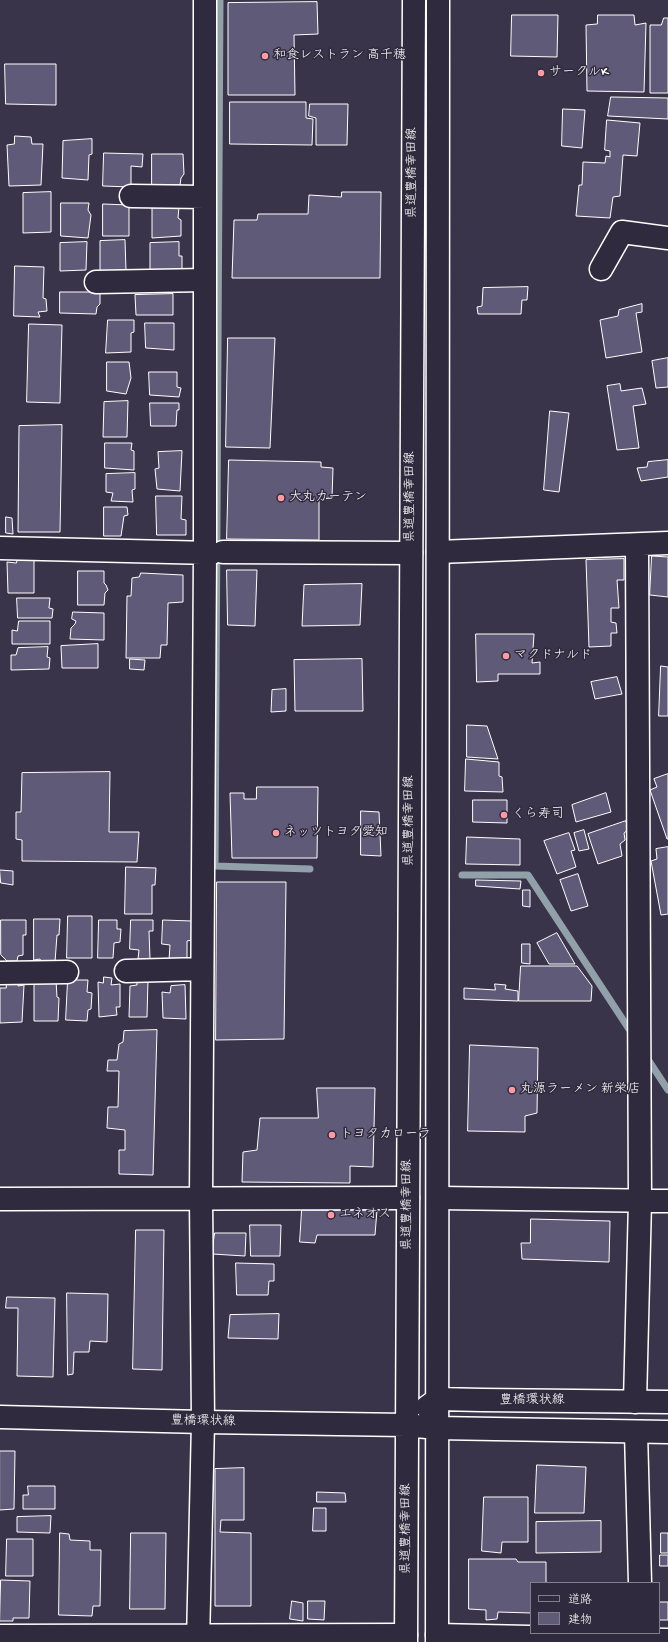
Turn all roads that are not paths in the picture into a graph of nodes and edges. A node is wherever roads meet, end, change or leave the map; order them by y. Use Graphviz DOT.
graph roads {
  1 [pos="206,0"];
  2 [pos="414,0"];
  3 [pos="438,0"];
  4 [pos="131,196"];
  5 [pos="205,197"];
  6 [pos="668,238"];
  7 [pos="601,269"];
  8 [pos="205,280"];
  9 [pos="96,282"];
  10 [pos="668,542"];
  11 [pos="637,545"];
  12 [pos="0,548"];
  13 [pos="213,552"];
  14 [pos="438,552"];
  15 [pos="411,553"];
  16 [pos="202,969"];
  17 [pos="126,971"];
  18 [pos="67,972"];
  19 [pos="0,973"];
  20 [pos="201,1198"];
  21 [pos="408,1198"];
  22 [pos="438,1198"];
  23 [pos="0,1199"];
  24 [pos="640,1201"];
  25 [pos="668,1201"];
  26 [pos="438,1399"];
  27 [pos="635,1402"];
  28 [pos="668,1402"];
  29 [pos="0,1416"];
  30 [pos="203,1422"];
  31 [pos="406,1425"];
  32 [pos="437,1428"];
  33 [pos="636,1432"];
  34 [pos="668,1432"];
  35 [pos="640,1582"];
  36 [pos="0,1636"];
  37 [pos="406,1638"];
  38 [pos="641,1638"];
  39 [pos="198,1639"];
  40 [pos="437,1639"];
  41 [pos="668,1640"];
  1 -- 5 [label="street"];
  2 -- 15 [label="street, 県道豊橋幸田線"];
  3 -- 14 [label="street, 県道豊橋幸田線"];
  4 -- 5 [label="street"];
  5 -- 8 [label="street"];
  6 -- 7 [label="street"];
  8 -- 9 [label="street"];
  8 -- 13 [label="street"];
  10 -- 11 [label="street"];
  11 -- 14 [label="street"];
  11 -- 24 [label="street"];
  12 -- 13 [label="street"];
  13 -- 15 [label="street"];
  13 -- 16 [label="street"];
  14 -- 22 [label="street, 県道豊橋幸田線"];
  15 -- 21 [label="street, 県道豊橋幸田線"];
  16 -- 17 [label="street"];
  16 -- 20 [label="street"];
  18 -- 19 [label="street"];
  20 -- 21 [label="street"];
  20 -- 23 [label="street"];
  20 -- 30 [label="street"];
  21 -- 31 [label="street, 県道豊橋幸田線"];
  22 -- 24 [label="street"];
  22 -- 26 [label="street, 県道豊橋幸田線"];
  24 -- 25 [label="street"];
  24 -- 27 [label="street"];
  26 -- 27 [label="street, 豊橋環状線"];
  26 -- 31 [label="street"];
  26 -- 32 [label="street, 県道豊橋幸田線"];
  27 -- 28 [label="street, 豊橋環状線"];
  29 -- 30 [label="street, 豊橋環状線"];
  30 -- 31 [label="street, 豊橋環状線"];
  30 -- 39 [label="street"];
  31 -- 32 [label="street, 豊橋環状線"];
  31 -- 37 [label="street, 県道豊橋幸田線"];
  32 -- 33 [label="street, 豊橋環状線"];
  32 -- 40 [label="street, 県道豊橋幸田線"];
  33 -- 34 [label="street, 豊橋環状線"];
  33 -- 35 [label="street"];
  36 -- 39 [label="street"];
  37 -- 39 [label="street"];
  38 -- 40 [label="street"];
  38 -- 41 [label="street"];
}
